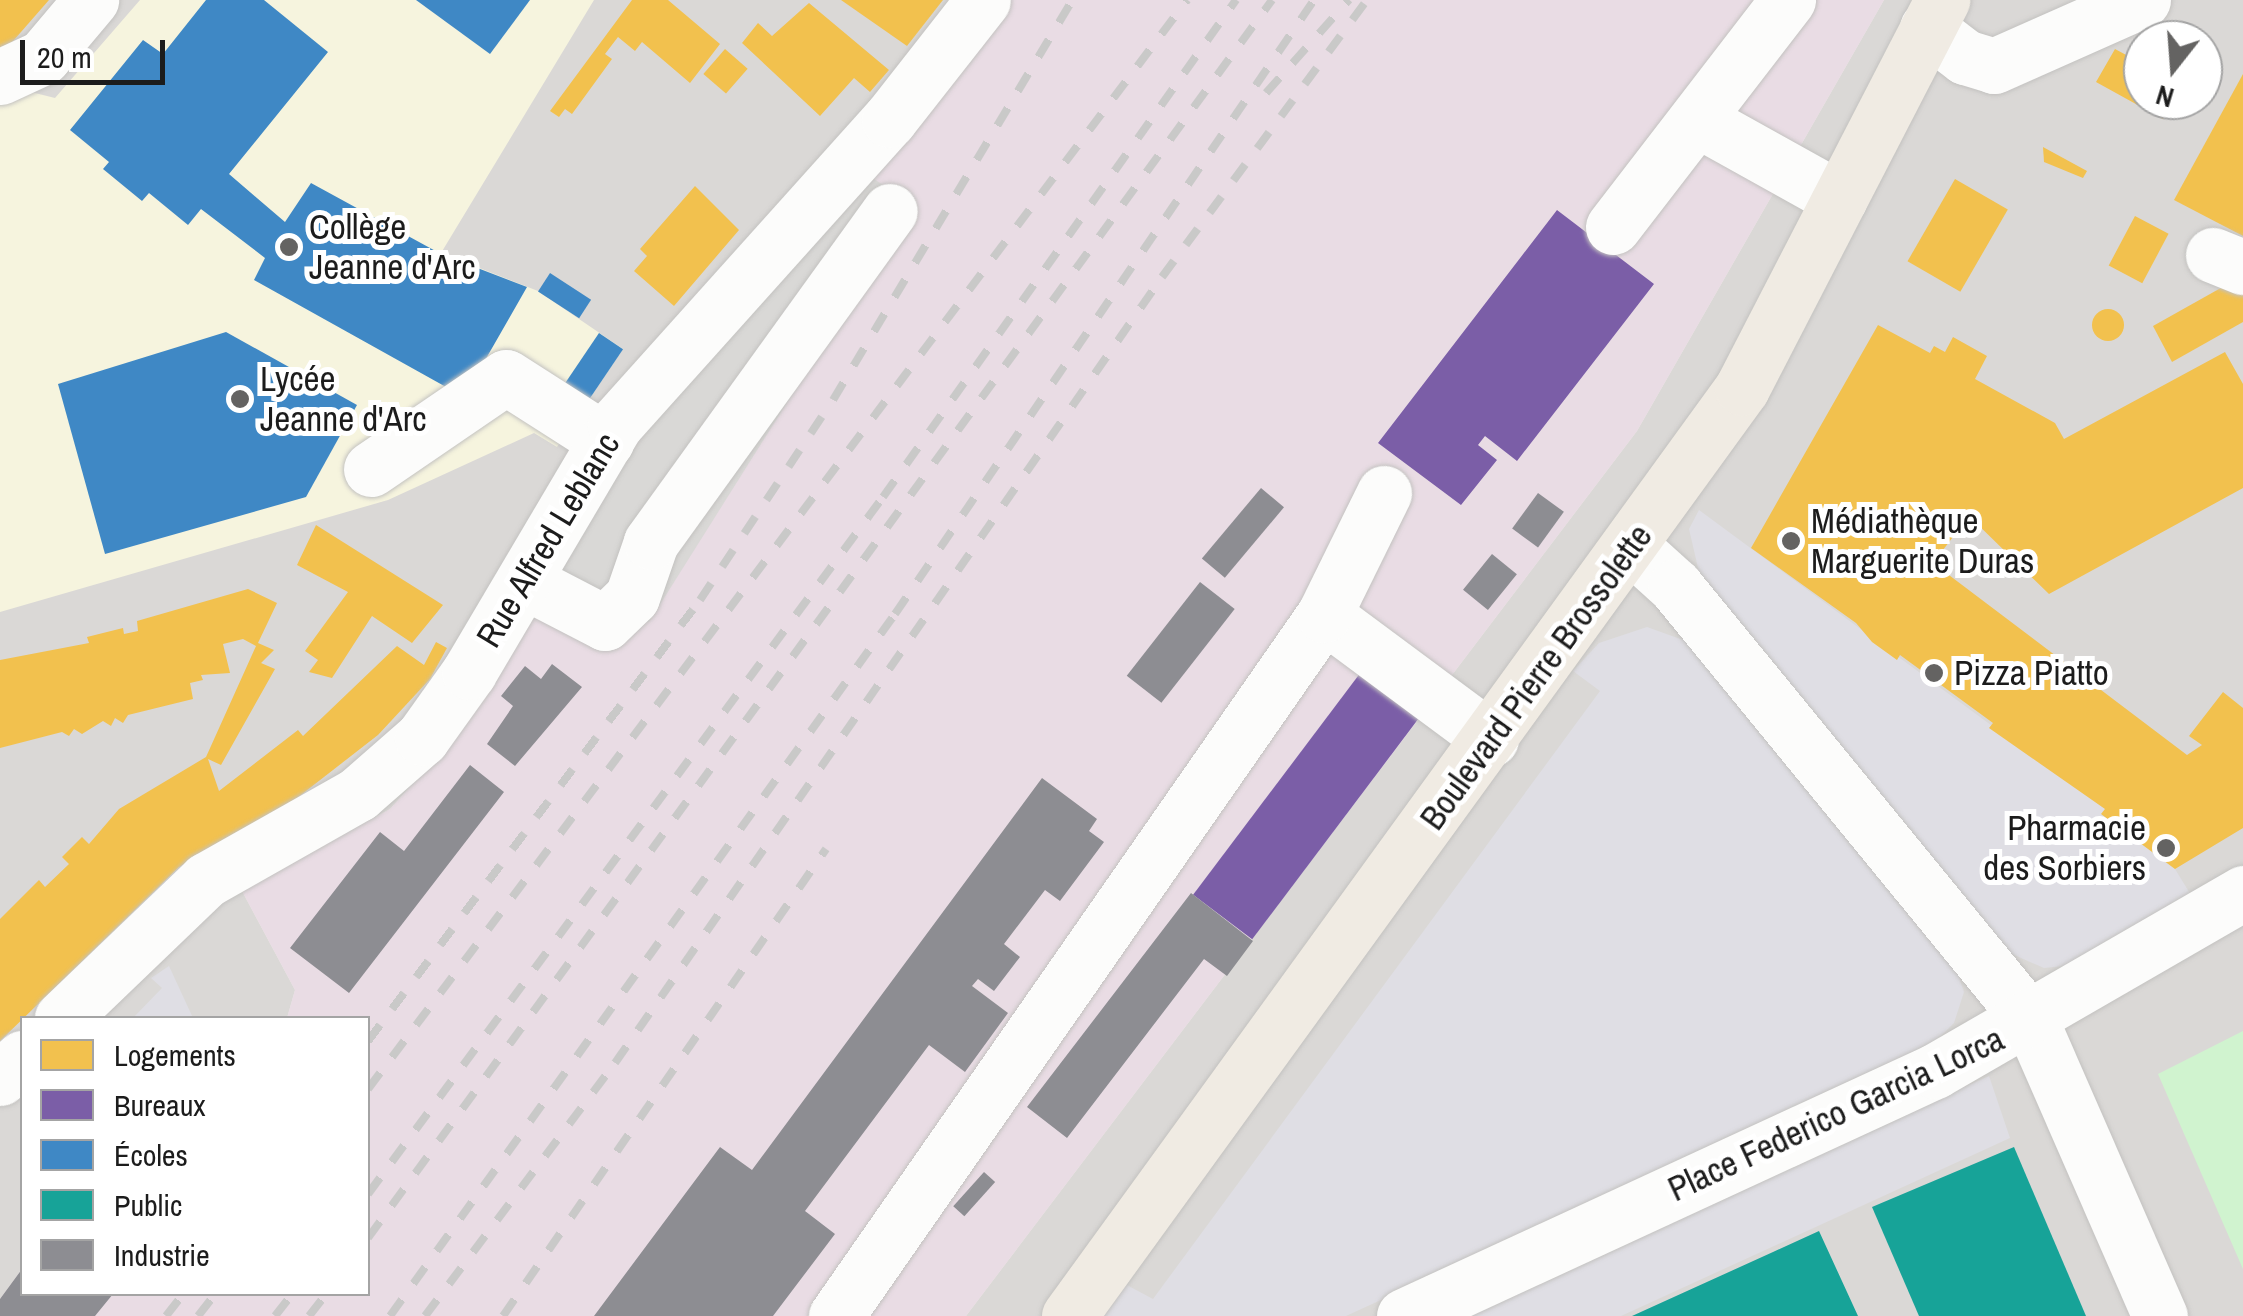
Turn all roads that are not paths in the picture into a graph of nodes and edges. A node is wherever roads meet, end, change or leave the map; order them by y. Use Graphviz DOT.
graph roads {
  1 [pos="91,0"];
  2 [pos="982,0"];
  3 [pos="1788,0"];
  4 [pos="2143,0"];
  5 [pos="1934,14"];
  6 [pos="0,77"];
  7 [pos="1698,120"];
  8 [pos="1840,199"];
  9 [pos="890,211"];
  10 [pos="1614,227"];
  11 [pos="606,441"];
  12 [pos="372,469"];
  13 [pos="1384,493"];
  14 [pos="1632,547"];
  15 [pos="524,581"];
  16 [pos="1324,615"];
  17 [pos="1491,739"];
  18 [pos="2243,893"];
  19 [pos="64,1016"];
  20 [pos="2031,1021"];
  21 [pos="20,1060"];
  22 [pos="0,1078"];
  23 [pos="836,1316"];
  24 [pos="1070,1316"];
  25 [pos="1404,1316"];
  26 [pos="2160,1316"];
  1 -- 6 [label="street"];
  2 -- 11 [label="street, Rue Alfred Leblanc"];
  3 -- 7 [label="street"];
  4 -- 5 [label="street"];
  5 -- 8 [label="main road, Boulevard Pierre Brossolette"];
  7 -- 8 [label="street"];
  7 -- 10 [label="street"];
  8 -- 14 [label="main road, Boulevard Pierre Brossolette"];
  9 -- 15 [label="street"];
  11 -- 12 [label="street"];
  11 -- 15 [label="street, Rue Alfred Leblanc"];
  13 -- 16 [label="street"];
  14 -- 17 [label="main road, Boulevard Pierre Brossolette"];
  14 -- 20 [label="street, Place Federico Garcia Lorca"];
  15 -- 19 [label="street, Rue Alfred Leblanc"];
  16 -- 17 [label="street"];
  16 -- 23 [label="street"];
  17 -- 24 [label="main road, Boulevard Pierre Brossolette"];
  18 -- 20 [label="street"];
  20 -- 25 [label="street, Place Federico Garcia Lorca"];
  20 -- 26 [label="street"];
  21 -- 22 [label="street"];
}
